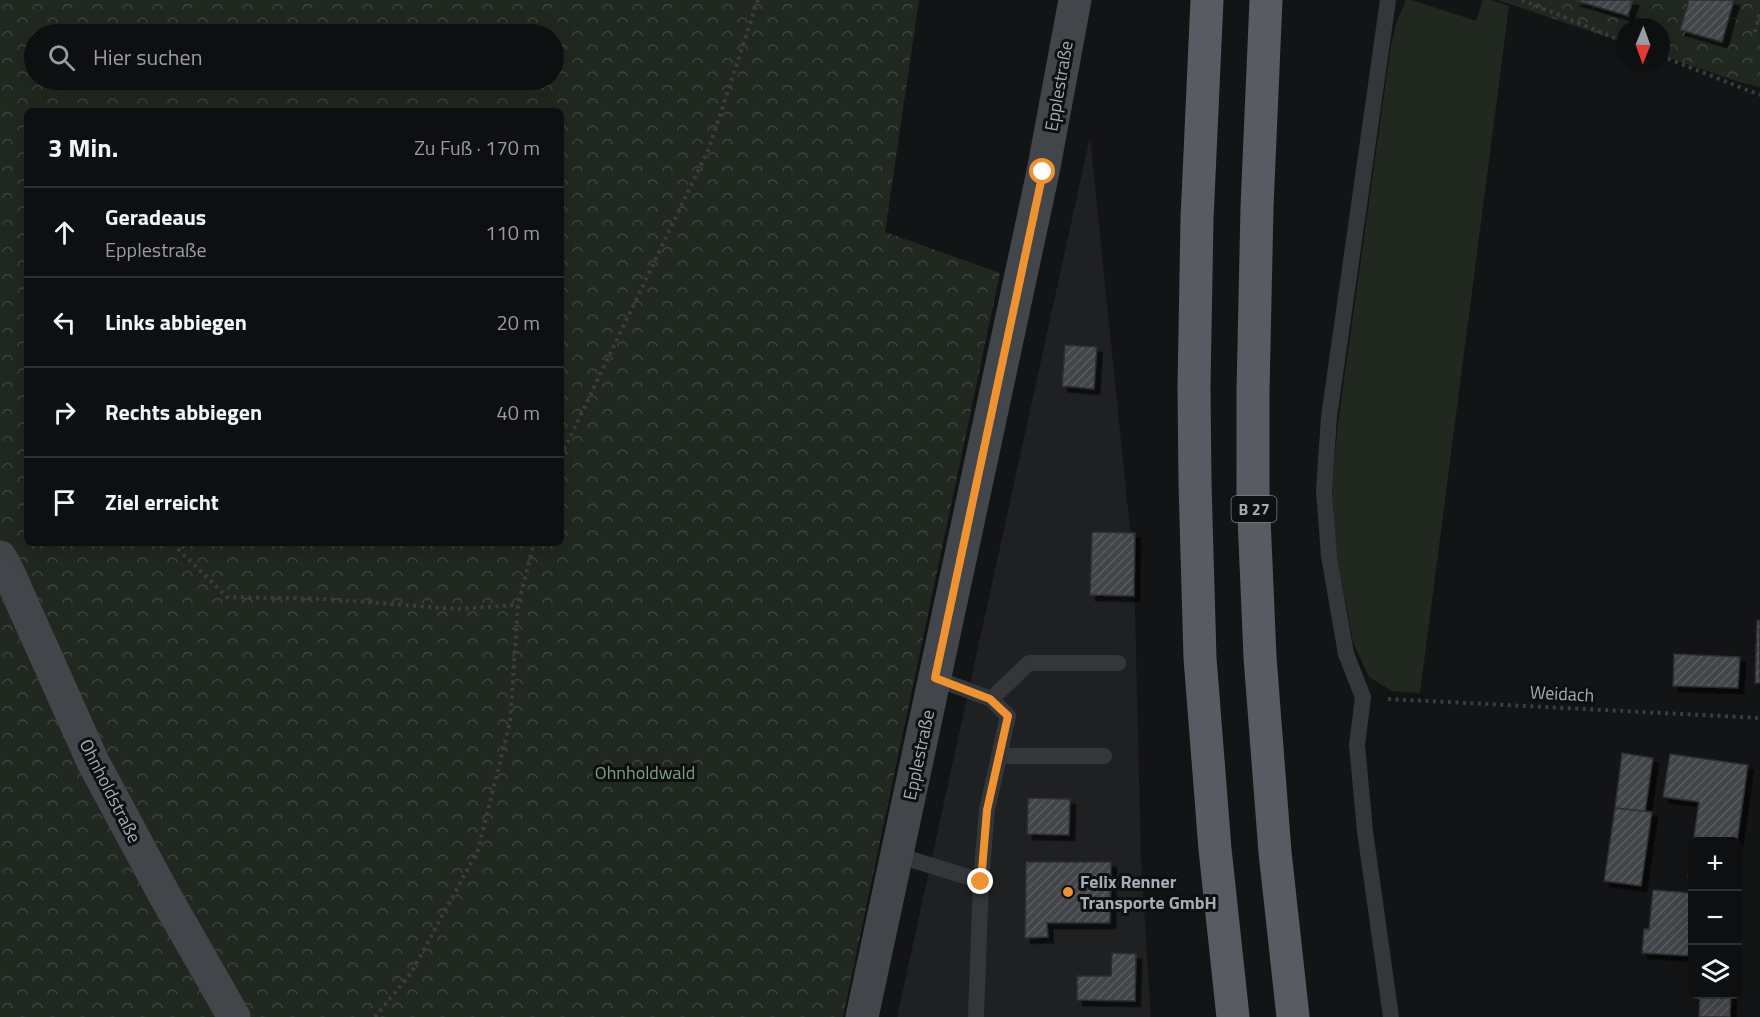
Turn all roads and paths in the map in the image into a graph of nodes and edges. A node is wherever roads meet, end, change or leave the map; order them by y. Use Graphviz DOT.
graph roads {
  1 [pos="758,0"];
  2 [pos="1075,0"];
  3 [pos="1207,0"];
  4 [pos="1266,0"];
  5 [pos="1388,0"];
  6 [pos="1522,0"];
  7 [pos="1760,10"];
  8 [pos="1755,32"];
  9 [pos="1616,38"];
  10 [pos="1670,60"];
  11 [pos="1760,95"];
  12 [pos="564,450"];
  13 [pos="533,546"];
  14 [pos="178,549"];
  15 [pos="0,557"];
  16 [pos="518,605"];
  17 [pos="1118,663"];
  18 [pos="935,678"];
  19 [pos="1363,697"];
  20 [pos="990,699"];
  21 [pos="1760,718"];
  22 [pos="999,756"];
  23 [pos="1104,756"];
  24 [pos="897,855"];
  25 [pos="981,882"];
  26 [pos="234,1017"];
  27 [pos="375,1017"];
  28 [pos="862,1017"];
  29 [pos="976,1017"];
  30 [pos="1233,1017"];
  31 [pos="1293,1017"];
  32 [pos="1391,1017"];
  1 -- 12 [label="path"];
  2 -- 18 [label="main road, Epplestraße"];
  3 -- 30 [label="highway"];
  4 -- 31 [label="highway, B 27"];
  5 -- 19 [label="lane"];
  6 -- 9 [label="path"];
  7 -- 8 [label="path"];
  10 -- 11 [label="path"];
  13 -- 16 [label="path"];
  14 -- 16 [label="path"];
  15 -- 26 [label="main road, Ohnholdstraße"];
  16 -- 27 [label="path"];
  17 -- 20 [label="lane"];
  18 -- 20 [label="lane"];
  18 -- 24 [label="main road, Epplestraße"];
  19 -- 21 [label="path, Weidach"];
  19 -- 32 [label="lane"];
  20 -- 22 [label="lane"];
  22 -- 23 [label="lane"];
  22 -- 25 [label="lane"];
  24 -- 25 [label="lane"];
  24 -- 28 [label="main road, Epplestraße"];
  25 -- 29 [label="lane"];
}
